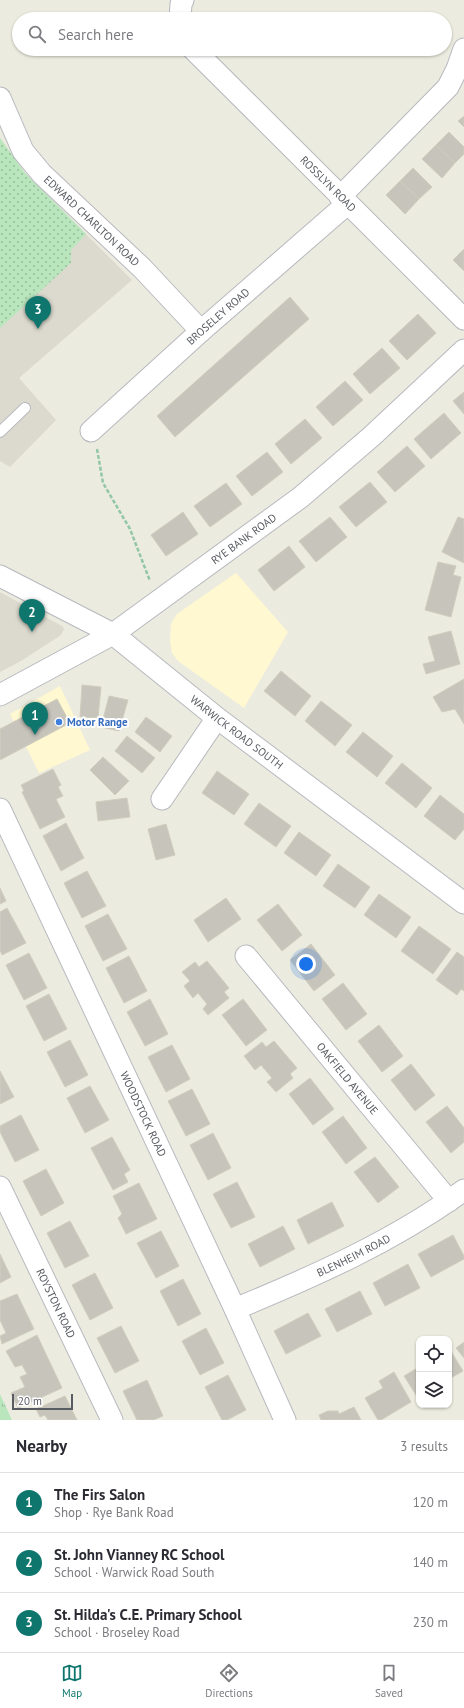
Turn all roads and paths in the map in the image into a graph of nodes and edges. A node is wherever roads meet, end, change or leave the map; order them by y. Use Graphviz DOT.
graph roads {
  1 [pos="183,0"];
  2 [pos="180,12"];
  3 [pos="464,49"];
  4 [pos="200,56"];
  5 [pos="0,98"];
  6 [pos="343,200"];
  7 [pos="464,319"];
  8 [pos="201,331"];
  9 [pos="464,350"];
  10 [pos="25,408"];
  11 [pos="0,432"];
  12 [pos="91,432"];
  13 [pos="0,576"];
  14 [pos="158,600"];
  15 [pos="112,634"];
  16 [pos="0,695"];
  17 [pos="217,718"];
  18 [pos="162,799"];
  19 [pos="0,810"];
  20 [pos="464,903"];
  21 [pos="246,956"];
  22 [pos="0,1187"];
  23 [pos="457,1195"];
  24 [pos="235,1309"];
  25 [pos="112,1420"];
  26 [pos="285,1420"];
  1 -- 2 [label="street"];
  3 -- 6 [label="street, BROSELEY ROAD"];
  4 -- 6 [label="street, ROSSLYN ROAD"];
  5 -- 8 [label="street, EDWARD CHARLTON ROAD"];
  6 -- 7 [label="street, ROSSLYN ROAD"];
  6 -- 8 [label="street, BROSELEY ROAD"];
  8 -- 12 [label="street, BROSELEY ROAD"];
  9 -- 14 [label="street, RYE BANK ROAD"];
  10 -- 11 [label="lane"];
  12 -- 14 [label="path"];
  13 -- 15 [label="street, WARWICK ROAD SOUTH"];
  14 -- 15 [label="street, RYE BANK ROAD"];
  15 -- 16 [label="street, RYE BANK ROAD"];
  15 -- 17 [label="street, WARWICK ROAD SOUTH"];
  17 -- 18 [label="street"];
  17 -- 20 [label="street, WARWICK ROAD SOUTH"];
  19 -- 24 [label="street, WOODSTOCK ROAD"];
  21 -- 23 [label="street, OAKFIELD AVENUE"];
  22 -- 25 [label="street, ROYSTON ROAD"];
  23 -- 24 [label="street, BLENHEIM ROAD"];
  24 -- 26 [label="street, WOODSTOCK ROAD"];
}
